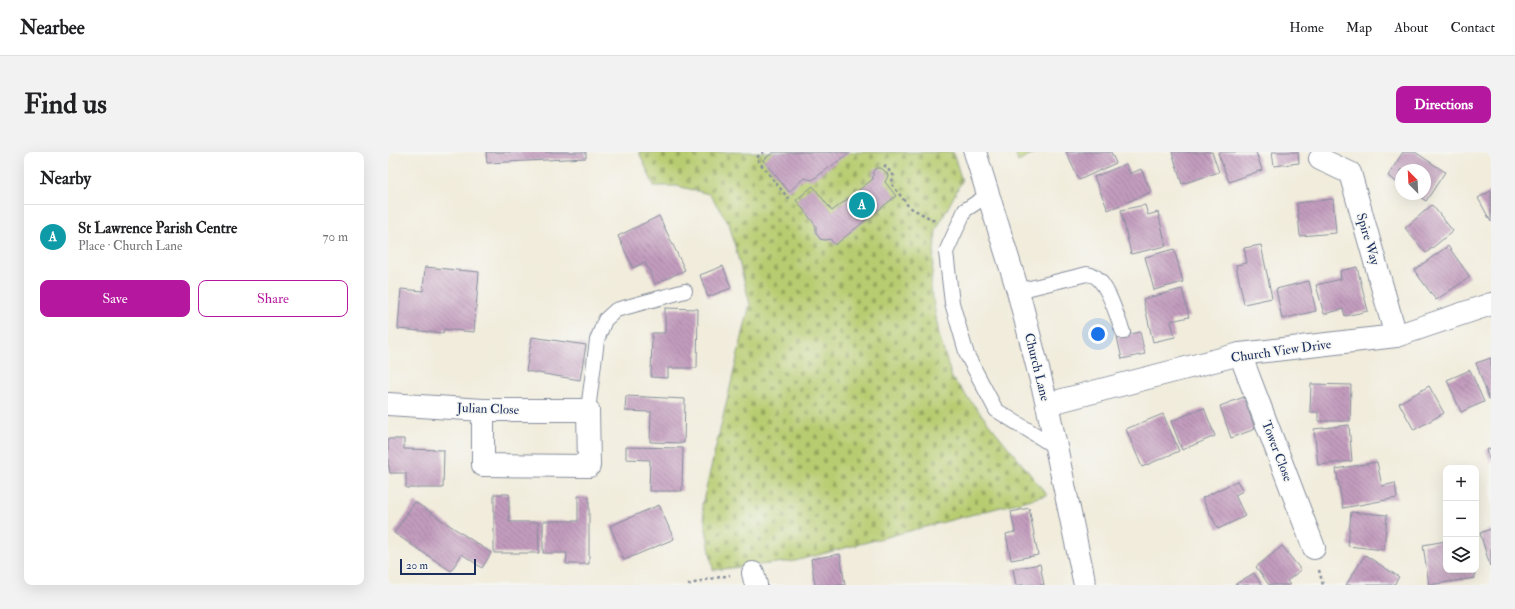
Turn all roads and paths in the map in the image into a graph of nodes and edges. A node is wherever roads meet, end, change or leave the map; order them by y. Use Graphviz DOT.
graph roads {
  1 [pos="764,152"];
  2 [pos="975,152"];
  3 [pos="1319,155"];
  4 [pos="884,165"];
  5 [pos="792,195"];
  6 [pos="988,196"];
  7 [pos="955,232"];
  8 [pos="685,291"];
  9 [pos="1018,291"];
  10 [pos="1491,304"];
  11 [pos="1123,332"];
  12 [pos="1396,336"];
  13 [pos="1240,354"];
  14 [pos="388,404"];
  15 [pos="1047,404"];
  16 [pos="483,410"];
  17 [pos="588,410"];
  18 [pos="1057,448"];
  19 [pos="1314,548"];
  20 [pos="755,579"];
  21 [pos="688,585"];
  22 [pos="1085,585"];
  1 -- 5 [label="path"];
  2 -- 6 [label="street, Church Lane"];
  3 -- 12 [label="street, Spire Way"];
  4 -- 7 [label="path"];
  6 -- 7 [label="lane"];
  6 -- 9 [label="street, Church Lane"];
  7 -- 18 [label="lane"];
  8 -- 17 [label="lane"];
  9 -- 11 [label="lane"];
  9 -- 15 [label="street, Church Lane"];
  10 -- 12 [label="street, Church View Drive"];
  12 -- 13 [label="street, Church View Drive"];
  13 -- 15 [label="street, Church View Drive"];
  13 -- 19 [label="street, Tower Close"];
  14 -- 16 [label="street, Julian Close"];
  15 -- 18 [label="street, Church Lane"];
  16 -- 17 [label="street, Julian Close"];
  16 -- 17 [label="street"];
  18 -- 22 [label="street, Church Lane"];
  20 -- 21 [label="path"];
}
